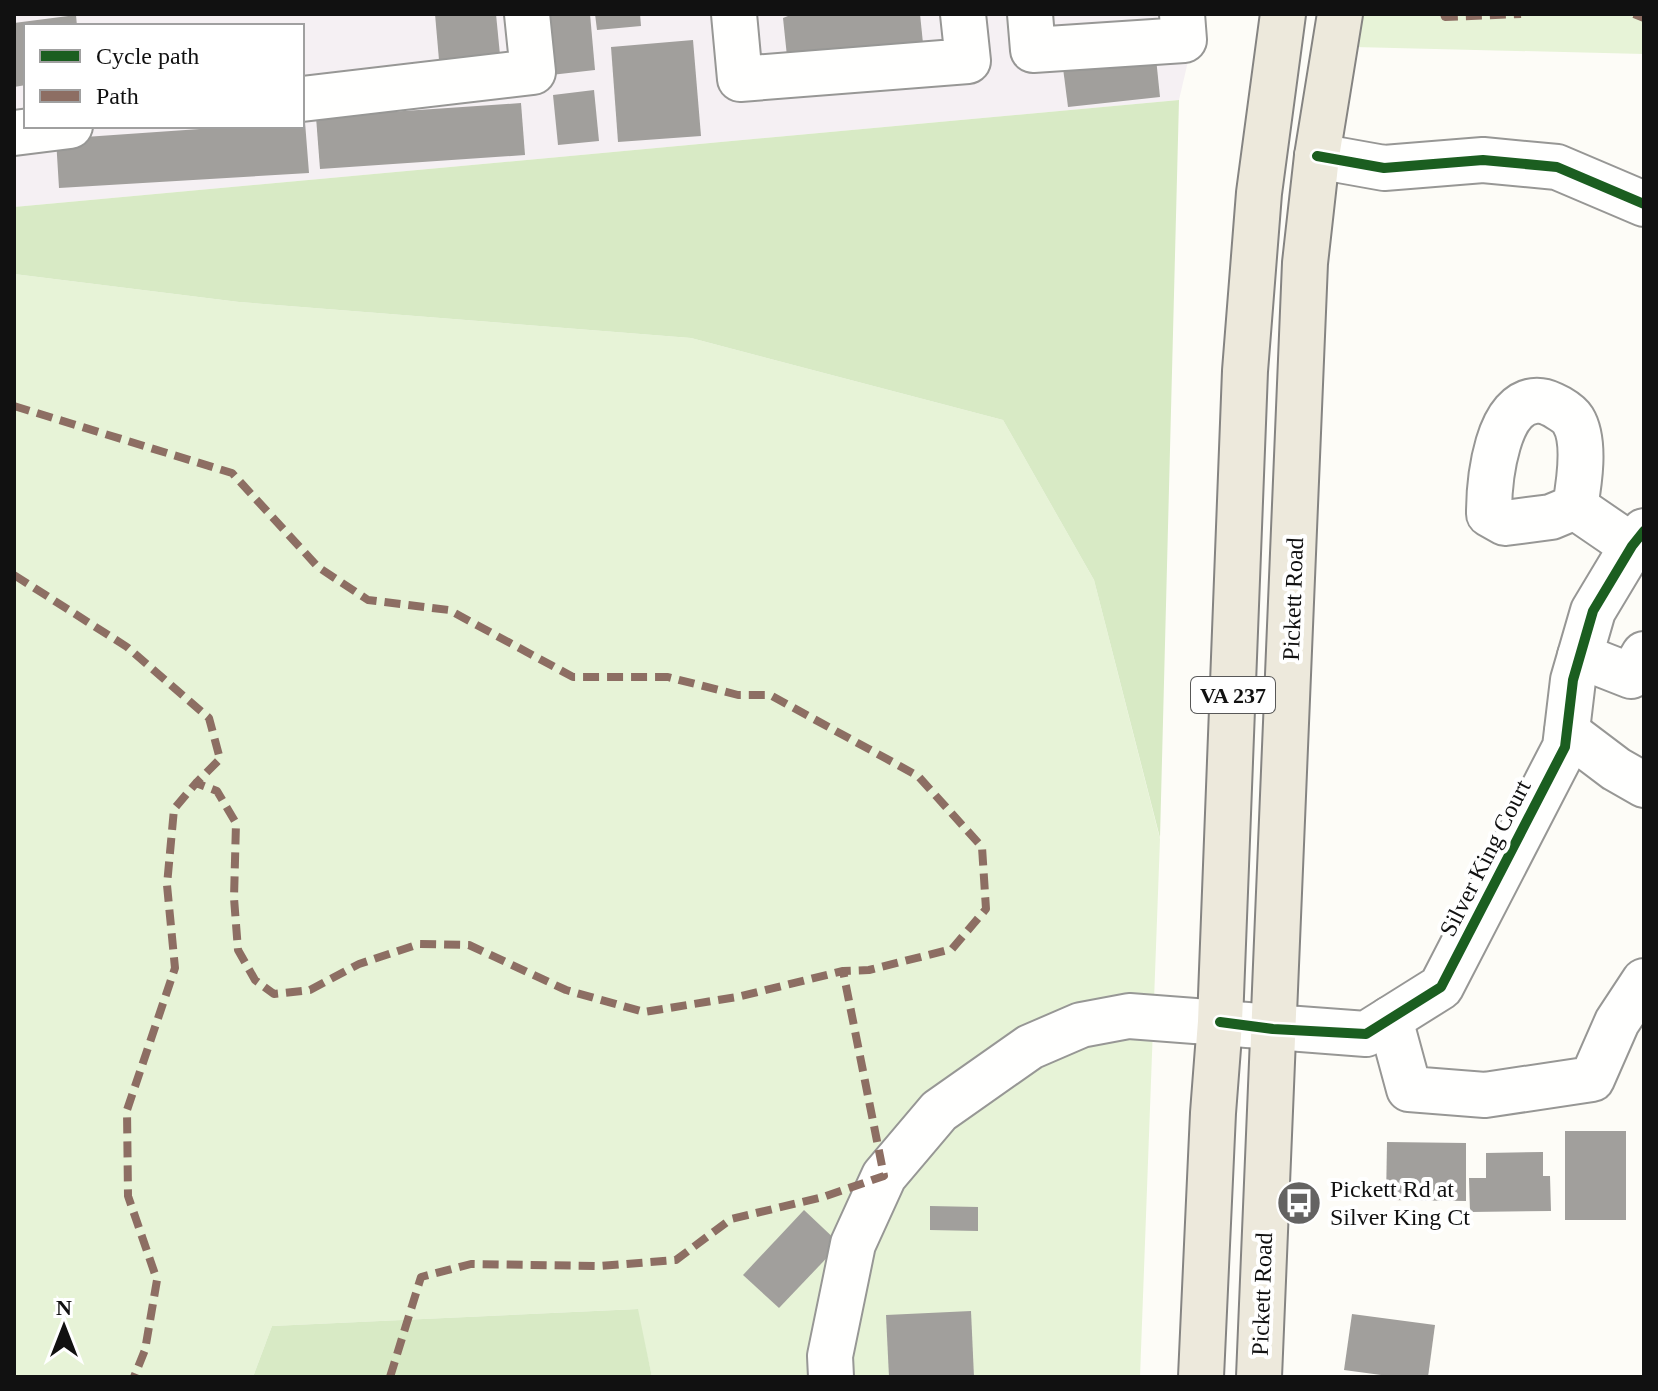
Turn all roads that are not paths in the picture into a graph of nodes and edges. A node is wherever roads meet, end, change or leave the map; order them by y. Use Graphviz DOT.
graph roads {
  1 [pos="527,14"];
  2 [pos="734,14"];
  3 [pos="963,14"];
  4 [pos="1030,14"];
  5 [pos="1182,14"];
  6 [pos="1283,14"];
  7 [pos="1340,14"];
  8 [pos="304,99"];
  9 [pos="54,128"];
  10 [pos="14,133"];
  11 [pos="1317,156"];
  12 [pos="1644,204"];
  13 [pos="1575,507"];
  14 [pos="1638,538"];
  15 [pos="1644,654"];
  16 [pos="1580,656"];
  17 [pos="1567,732"];
  18 [pos="1644,785"];
  19 [pos="1644,981"];
  20 [pos="1390,1019"];
  21 [pos="1220,1022"];
  22 [pos="1273,1029"];
  23 [pos="831,1377"];
  24 [pos="1201,1377"];
  25 [pos="1259,1377"];
  1 -- 8 [label="street"];
  2 -- 3 [label="street"];
  4 -- 5 [label="street"];
  6 -- 21 [label="main road, VA 237"];
  7 -- 11 [label="main road, Pickett Road / VA 237"];
  9 -- 10 [label="street"];
  11 -- 12 [label="street"];
  11 -- 22 [label="main road, Pickett Road / VA 237"];
  13 -- 14 [label="street"];
  14 -- 16 [label="street, Silver King Court"];
  15 -- 16 [label="street"];
  16 -- 17 [label="street, Silver King Court"];
  17 -- 18 [label="street"];
  17 -- 20 [label="street, Silver King Court"];
  19 -- 20 [label="street"];
  20 -- 22 [label="street, Silver King Court"];
  21 -- 22 [label="street, Silver King Court"];
  21 -- 23 [label="street, Silver King Court"];
  21 -- 24 [label="main road, VA 237"];
  22 -- 25 [label="main road, Pickett Road / VA 237"];
}
